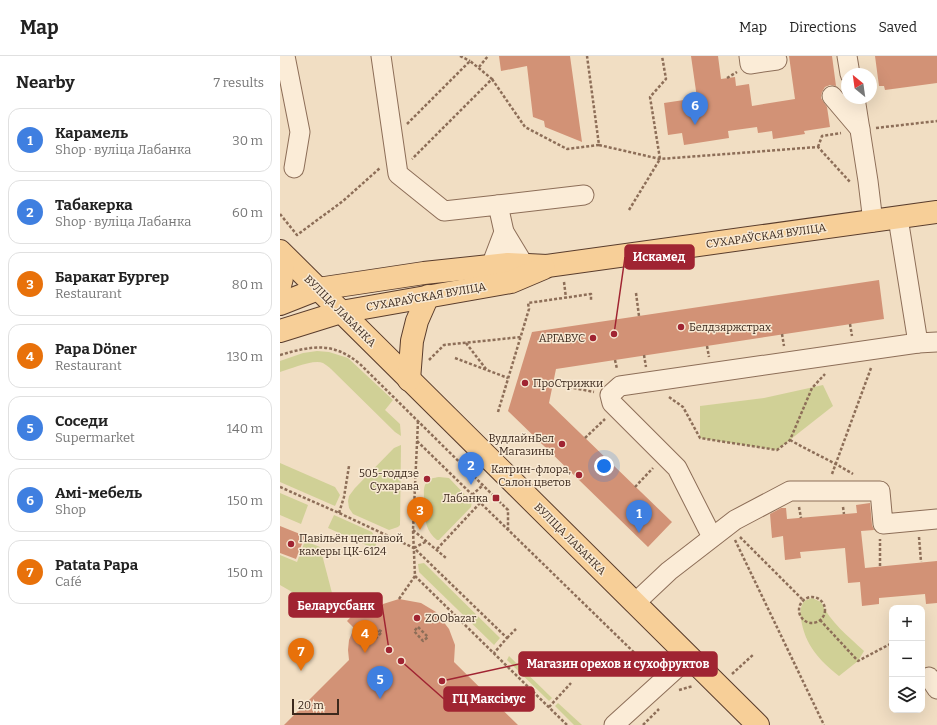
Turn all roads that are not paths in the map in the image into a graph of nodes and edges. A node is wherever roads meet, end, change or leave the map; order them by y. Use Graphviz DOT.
graph roads {
  1 [pos="285,56"];
  2 [pos="381,56"];
  3 [pos="749,56"];
  4 [pos="847,56"];
  5 [pos="777,60"];
  6 [pos="849,68"];
  7 [pos="832,96"];
  8 [pos="856,104"];
  9 [pos="861,130"];
  10 [pos="294,168"];
  11 [pos="584,194"];
  12 [pos="498,205"];
  13 [pos="937,212"];
  14 [pos="898,218"];
  15 [pos="872,222"];
  16 [pos="504,232"];
  17 [pos="280,251"];
  18 [pos="524,265"];
  19 [pos="491,266"];
  20 [pos="547,266"];
  21 [pos="280,286"];
  22 [pos="318,289"];
  23 [pos="428,296"];
  24 [pos="280,304"];
  25 [pos="341,312"];
  26 [pos="280,331"];
  27 [pos="937,342"];
  28 [pos="918,343"];
  29 [pos="409,380"];
  30 [pos="937,519"];
  31 [pos="712,537"];
  32 [pos="635,603"];
  33 [pos="689,657"];
  34 [pos="614,725"];
  35 [pos="758,725"];
  1 -- 10 [label="lane"];
  2 -- 12 [label="lane"];
  3 -- 5 [label="lane"];
  4 -- 6 [label="lane"];
  7 -- 9 [label="lane"];
  8 -- 9 [label="lane"];
  9 -- 15 [label="lane"];
  11 -- 12 [label="lane"];
  12 -- 16 [label="lane"];
  13 -- 14 [label="main road, СУХАРАЎСКАЯ ВУЛІЦА"];
  14 -- 15 [label="main road, СУХАРАЎСКАЯ ВУЛІЦА"];
  14 -- 28 [label="lane"];
  15 -- 20 [label="main road, СУХАРАЎСКАЯ ВУЛІЦА"];
  16 -- 18 [label="lane"];
  16 -- 19 [label="lane"];
  17 -- 21 [label="main road"];
  17 -- 22 [label="main road, ВУЛІЦА ЛАБАНКА"];
  18 -- 19 [label="main road, СУХАРАЎСКАЯ ВУЛІЦА"];
  18 -- 20 [label="main road, СУХАРАЎСКАЯ ВУЛІЦА"];
  19 -- 22 [label="main road, СУХАРАЎСКАЯ ВУЛІЦА"];
  20 -- 23 [label="main road, СУХАРАЎСКАЯ ВУЛІЦА"];
  22 -- 24 [label="main road, СУХАРАЎСКАЯ ВУЛІЦА"];
  22 -- 25 [label="main road, ВУЛІЦА ЛАБАНКА"];
  23 -- 25 [label="main road, СУХАРАЎСКАЯ ВУЛІЦА"];
  23 -- 29 [label="main road"];
  25 -- 26 [label="main road, СУХАРАЎСКАЯ ВУЛІЦА"];
  25 -- 29 [label="main road, ВУЛІЦА ЛАБАНКА"];
  27 -- 28 [label="lane"];
  28 -- 31 [label="lane"];
  29 -- 32 [label="main road, ВУЛІЦА ЛАБАНКА"];
  30 -- 31 [label="lane"];
  31 -- 32 [label="lane"];
  32 -- 33 [label="main road, ВУЛІЦА ЛАБАНКА"];
  33 -- 34 [label="lane"];
  33 -- 35 [label="main road, ВУЛІЦА ЛАБАНКА"];
}
